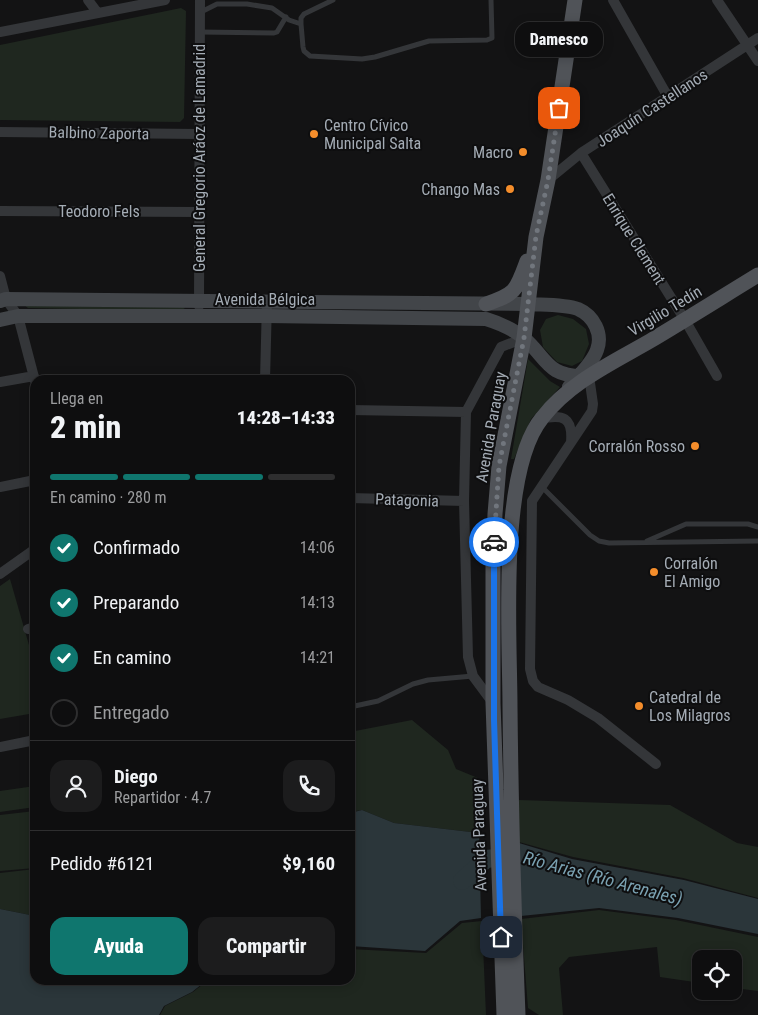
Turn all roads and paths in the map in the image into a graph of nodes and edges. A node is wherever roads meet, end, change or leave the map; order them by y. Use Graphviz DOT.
graph roads {
  1 [pos="88,0"];
  2 [pos="165,0"];
  3 [pos="200,0"];
  4 [pos="332,0"];
  5 [pos="491,0"];
  6 [pos="575,0"];
  7 [pos="613,0"];
  8 [pos="717,0"];
  9 [pos="97,12"];
  10 [pos="200,13"];
  11 [pos="286,17"];
  12 [pos="301,24"];
  13 [pos="0,32"];
  14 [pos="199,32"];
  15 [pos="758,38"];
  16 [pos="747,45"];
  17 [pos="758,61"];
  18 [pos="668,97"];
  19 [pos="0,132"];
  20 [pos="199,134"];
  21 [pos="581,153"];
  22 [pos="548,180"];
  23 [pos="0,211"];
  24 [pos="198,212"];
  25 [pos="536,236"];
  26 [pos="758,275"];
  27 [pos="0,276"];
  28 [pos="3,300"];
  29 [pos="198,301"];
  30 [pos="267,301"];
  31 [pos="486,304"];
  32 [pos="528,304"];
  33 [pos="18,316"];
  34 [pos="199,316"];
  35 [pos="266,316"];
  36 [pos="0,320"];
  37 [pos="685,320"];
  38 [pos="524,338"];
  39 [pos="33,375"];
  40 [pos="265,375"];
  41 [pos="584,376"];
  42 [pos="717,376"];
  43 [pos="30,379"];
  44 [pos="0,382"];
  45 [pos="355,410"];
  46 [pos="466,412"];
  47 [pos="540,419"];
  48 [pos="571,443"];
  49 [pos="30,481"];
  50 [pos="540,486"];
  51 [pos="0,487"];
  52 [pos="355,498"];
  53 [pos="464,501"];
  54 [pos="758,527"];
  55 [pos="758,540"];
  56 [pos="644,542"];
  57 [pos="30,553"];
  58 [pos="0,574"];
  59 [pos="474,676"];
  60 [pos="493,703"];
  61 [pos="355,706"];
  62 [pos="30,741"];
  63 [pos="0,747"];
  64 [pos="656,764"];
  65 [pos="511,1013"];
  1 -- 9 [label="street"];
  2 -- 9 [label="street"];
  3 -- 10 [label="street, General Gregorio Aráoz de Lamadrid"];
  4 -- 12 [label="lane"];
  5 -- 12 [label="lane"];
  6 -- 22 [label="main road, Avenida Paraguay"];
  7 -- 18 [label="street"];
  8 -- 16 [label="street"];
  9 -- 13 [label="street"];
  10 -- 11 [label="lane"];
  10 -- 14 [label="street, General Gregorio Aráoz de Lamadrid"];
  11 -- 12 [label="lane"];
  11 -- 14 [label="lane"];
  14 -- 20 [label="street, General Gregorio Aráoz de Lamadrid"];
  15 -- 16 [label="street, Joaquín Castellanos"];
  16 -- 17 [label="street"];
  16 -- 18 [label="street, Joaquín Castellanos"];
  18 -- 21 [label="street, Joaquín Castellanos"];
  19 -- 20 [label="street, Balbino Zaporta"];
  20 -- 24 [label="street, General Gregorio Aráoz de Lamadrid"];
  21 -- 22 [label="street, Joaquín Castellanos"];
  21 -- 37 [label="street, Enrique Clement"];
  22 -- 25 [label="main road, Avenida Paraguay"];
  23 -- 24 [label="street, Teodoro Fels"];
  24 -- 29 [label="street, General Gregorio Aráoz de Lamadrid"];
  25 -- 31 [label="main road"];
  25 -- 32 [label="main road, Avenida Paraguay"];
  26 -- 37 [label="main road, Virgilio Tedín"];
  27 -- 28 [label="street"];
  28 -- 29 [label="main road, Avenida Bélgica"];
  28 -- 33 [label="street"];
  29 -- 30 [label="main road, Avenida Bélgica"];
  29 -- 34 [label="street, General Gregorio Aráoz de Lamadrid"];
  30 -- 31 [label="main road, Avenida Bélgica"];
  30 -- 35 [label="street"];
  31 -- 32 [label="main road, Avenida Bélgica"];
  32 -- 38 [label="main road, Avenida Paraguay"];
  32 -- 41 [label="main road"];
  33 -- 34 [label="main road, Avenida Bélgica"];
  33 -- 36 [label="main road, Avenida Bélgica"];
  33 -- 39 [label="street"];
  34 -- 35 [label="main road, Avenida Bélgica"];
  35 -- 38 [label="main road, Avenida Bélgica"];
  35 -- 40 [label="street"];
  37 -- 41 [label="main road, Virgilio Tedín"];
  37 -- 42 [label="street, Enrique Clement"];
  38 -- 41 [label="main road"];
  38 -- 46 [label="street"];
  38 -- 60 [label="main road, Avenida Paraguay"];
  41 -- 47 [label="main road, Avenida Paraguay"];
  41 -- 48 [label="street"];
  43 -- 44 [label="street"];
  45 -- 46 [label="street"];
  46 -- 53 [label="street"];
  47 -- 48 [label="street"];
  47 -- 65 [label="main road, Avenida Paraguay"];
  48 -- 50 [label="street"];
  49 -- 51 [label="street"];
  50 -- 56 [label="lane"];
  50 -- 64 [label="street"];
  52 -- 53 [label="street, Patagonia"];
  53 -- 59 [label="street"];
  54 -- 56 [label="lane"];
  55 -- 56 [label="lane"];
  57 -- 58 [label="street"];
  59 -- 60 [label="street"];
  59 -- 61 [label="lane"];
  60 -- 65 [label="main road, Avenida Paraguay"];
  62 -- 63 [label="street"];
}
